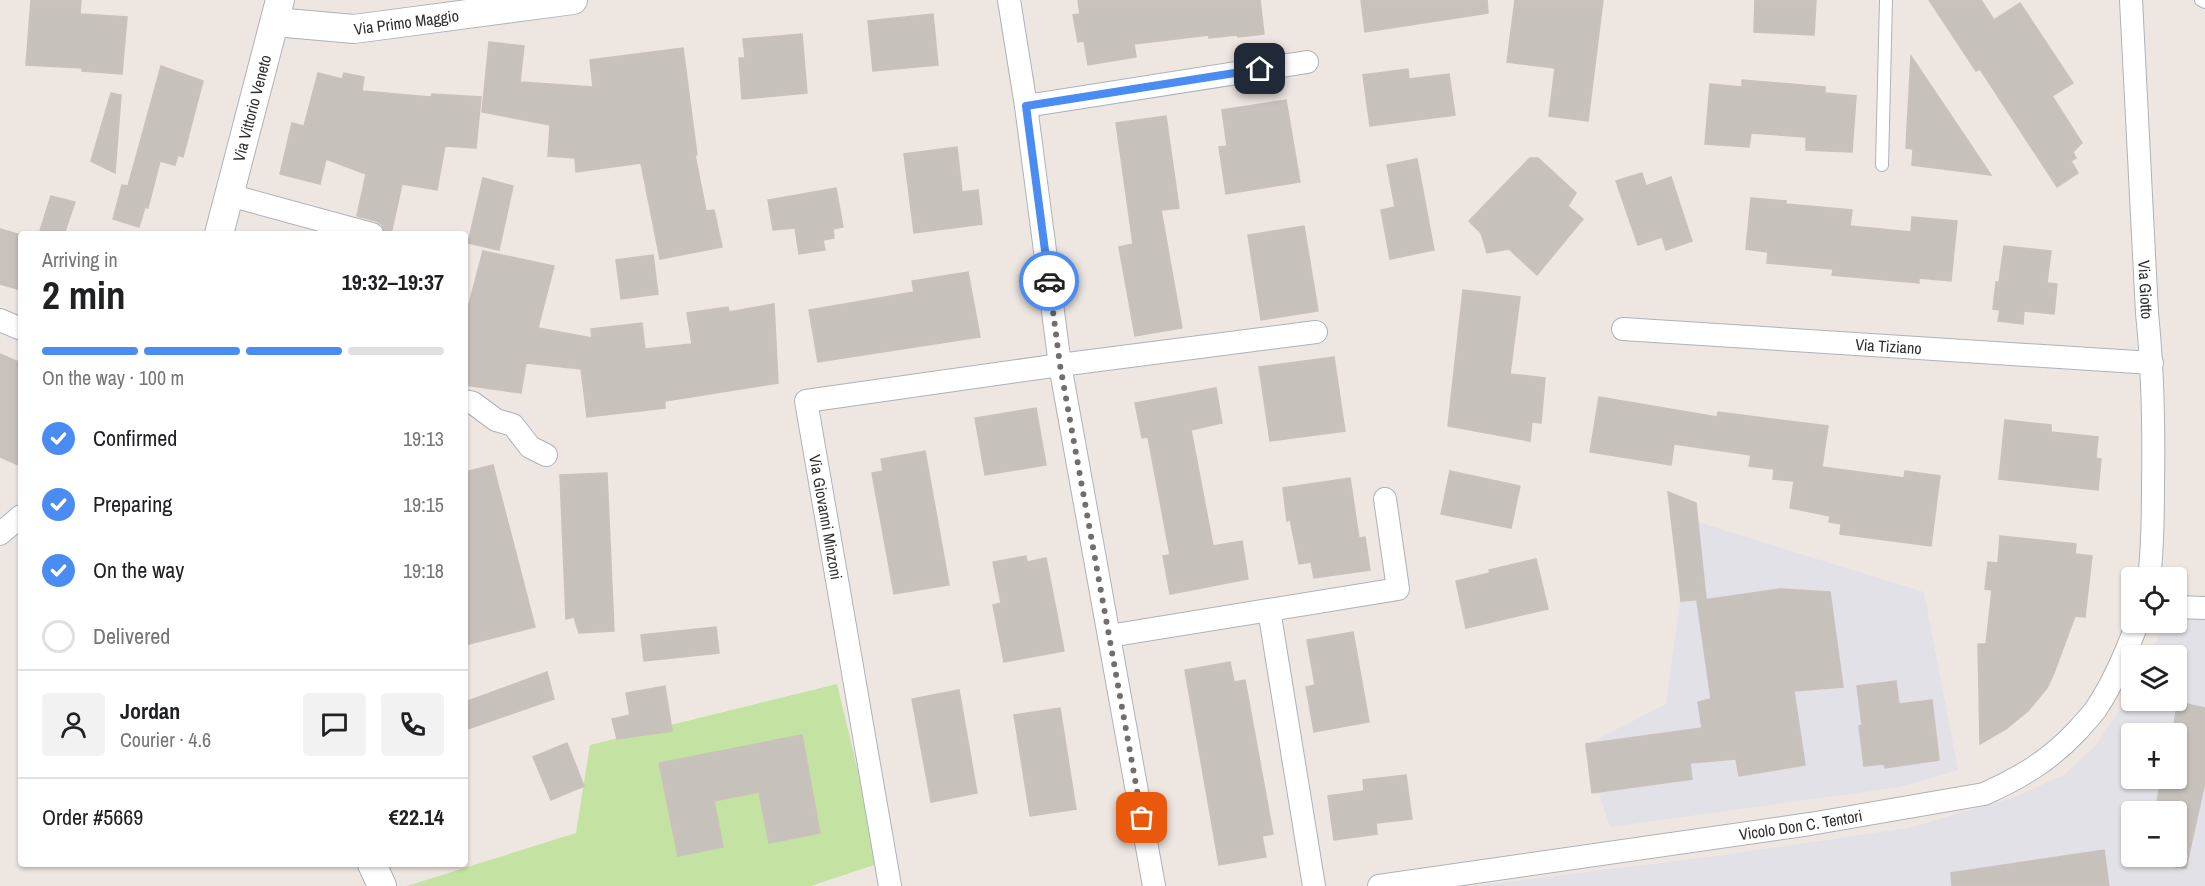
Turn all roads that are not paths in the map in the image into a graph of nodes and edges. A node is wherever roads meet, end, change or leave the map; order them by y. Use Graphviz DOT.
graph roads {
  1 [pos="573,0"];
  2 [pos="1009,0"];
  3 [pos="1886,0"];
  4 [pos="2131,0"];
  5 [pos="2200,0"];
  6 [pos="2205,2"];
  7 [pos="278,11"];
  8 [pos="1307,62"];
  9 [pos="1026,106"];
  10 [pos="1882,165"];
  11 [pos="229,195"];
  12 [pos="220,231"];
  13 [pos="361,231"];
  14 [pos="0,320"];
  15 [pos="18,328"];
  16 [pos="1623,329"];
  17 [pos="1316,332"];
  18 [pos="2152,363"];
  19 [pos="1060,365"];
  20 [pos="468,402"];
  21 [pos="546,456"];
  22 [pos="1385,499"];
  23 [pos="18,519"];
  24 [pos="0,534"];
  25 [pos="2150,567"];
  26 [pos="2187,608"];
  27 [pos="2205,608"];
  28 [pos="1269,610"];
  29 [pos="2133,633"];
  30 [pos="1109,636"];
  31 [pos="373,867"];
  32 [pos="382,886"];
  33 [pos="890,886"];
  34 [pos="1154,886"];
  35 [pos="1314,886"];
  36 [pos="1379,886"];
  1 -- 7 [label="street, Via Primo Maggio"];
  2 -- 9 [label="street"];
  3 -- 10 [label="lane"];
  4 -- 18 [label="street, Via Giotto"];
  5 -- 6 [label="lane"];
  7 -- 11 [label="street, Via Vittorio Veneto"];
  8 -- 9 [label="street"];
  9 -- 19 [label="street"];
  11 -- 12 [label="street, Via Vittorio Veneto"];
  11 -- 13 [label="street"];
  14 -- 15 [label="street"];
  16 -- 18 [label="street, Via Tiziano"];
  17 -- 19 [label="street"];
  18 -- 25 [label="street, Via Giotto"];
  19 -- 30 [label="street"];
  19 -- 33 [label="street, Via Giovanni Minzoni"];
  20 -- 21 [label="street"];
  22 -- 28 [label="street"];
  23 -- 24 [label="street"];
  26 -- 27 [label="street"];
  28 -- 30 [label="street"];
  28 -- 35 [label="street"];
  29 -- 36 [label="street, Vicolo Don C. Tentori"];
  30 -- 34 [label="street"];
  31 -- 32 [label="street"];
}
